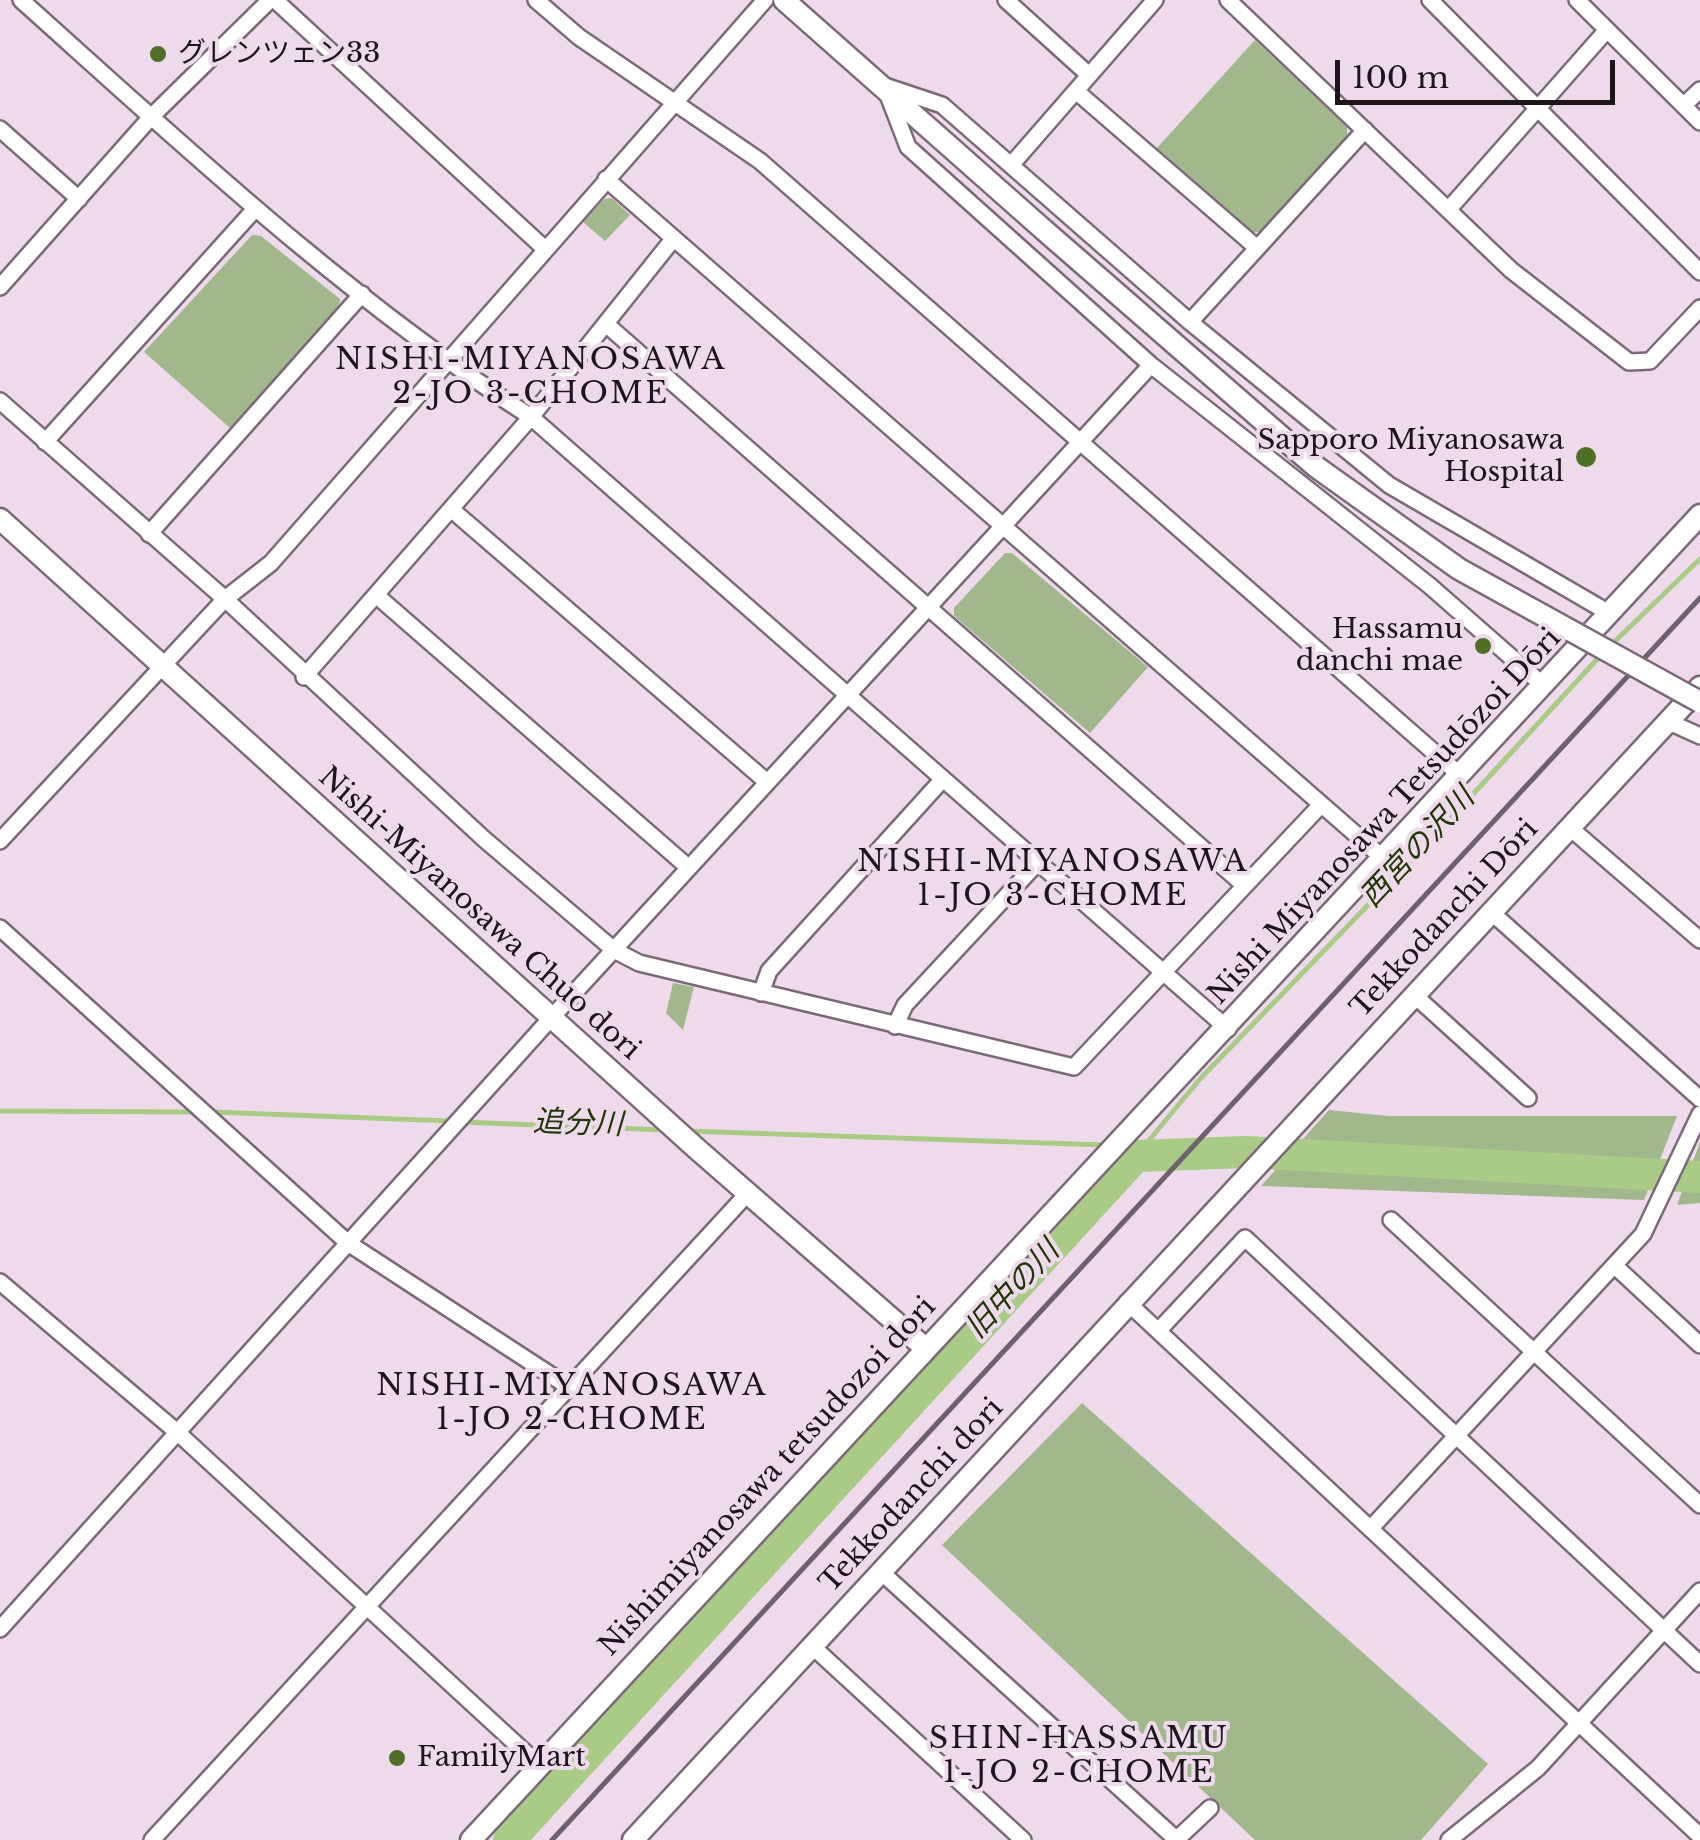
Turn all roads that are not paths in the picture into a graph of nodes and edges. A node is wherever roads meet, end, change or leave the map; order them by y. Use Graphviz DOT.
graph roads {
  1 [pos="21,0"];
  2 [pos="273,0"];
  3 [pos="536,0"];
  4 [pos="765,0"];
  5 [pos="784,0"];
  6 [pos="1006,0"];
  7 [pos="1228,0"];
  8 [pos="1430,0"];
  9 [pos="1577,0"];
  10 [pos="1154,1"];
  11 [pos="1606,31"];
  12 [pos="1089,75"];
  13 [pos="885,86"];
  14 [pos="1700,90"];
  15 [pos="1076,91"];
  16 [pos="675,103"];
  17 [pos="1684,105"];
  18 [pos="1538,109"];
  19 [pos="152,117"];
  20 [pos="1700,122"];
  21 [pos="0,129"];
  22 [pos="1365,130"];
  23 [pos="1012,164"];
  24 [pos="606,179"];
  25 [pos="78,199"];
  26 [pos="254,209"];
  27 [pos="1448,210"];
  28 [pos="674,238"];
  29 [pos="1256,247"];
  30 [pos="544,248"];
  31 [pos="6,267"];
  32 [pos="1700,272"];
  33 [pos="0,287"];
  34 [pos="362,294"];
  35 [pos="1700,308"];
  36 [pos="1190,322"];
  37 [pos="606,324"];
  38 [pos="448,364"];
  39 [pos="1151,365"];
  40 [pos="0,402"];
  41 [pos="532,417"];
  42 [pos="1082,440"];
  43 [pos="45,442"];
  44 [pos="451,509"];
  45 [pos="1700,515"];
  46 [pos="0,520"];
  47 [pos="1003,525"];
  48 [pos="150,534"];
  49 [pos="376,595"];
  50 [pos="225,599"];
  51 [pos="926,610"];
  52 [pos="1609,613"];
  53 [pos="163,666"];
  54 [pos="304,677"];
  55 [pos="1544,686"];
  56 [pos="1700,688"];
  57 [pos="848,694"];
  58 [pos="1700,702"];
  59 [pos="1667,721"];
  60 [pos="1700,736"];
  61 [pos="1460,776"];
  62 [pos="943,779"];
  63 [pos="768,782"];
  64 [pos="1319,806"];
  65 [pos="1569,827"];
  66 [pos="0,840"];
  67 [pos="1384,859"];
  68 [pos="1039,862"];
  69 [pos="689,868"];
  70 [pos="1244,886"];
  71 [pos="1490,911"];
  72 [pos="0,928"];
  73 [pos="1700,940"];
  74 [pos="614,950"];
  75 [pos="1163,971"];
  76 [pos="761,993"];
  77 [pos="1413,994"];
  78 [pos="552,1016"];
  79 [pos="895,1026"];
  80 [pos="1228,1029"];
  81 [pos="1528,1098"];
  82 [pos="1700,1099"];
  83 [pos="1700,1114"];
  84 [pos="1108,1154"];
  85 [pos="1232,1189"];
  86 [pos="748,1194"];
  87 [pos="1391,1220"];
  88 [pos="348,1243"];
  89 [pos="1615,1266"];
  90 [pos="0,1282"];
  91 [pos="1127,1302"];
  92 [pos="1160,1329"];
  93 [pos="1700,1345"];
  94 [pos="924,1347"];
  95 [pos="1536,1352"];
  96 [pos="570,1386"];
  97 [pos="177,1432"];
  98 [pos="1456,1438"];
  99 [pos="1700,1505"];
  100 [pos="1370,1528"];
  101 [pos="880,1571"];
  102 [pos="1700,1591"];
  103 [pos="366,1606"];
  104 [pos="0,1629"];
  105 [pos="1664,1630"];
  106 [pos="812,1646"];
  107 [pos="1700,1664"];
  108 [pos="1579,1722"];
  109 [pos="540,1766"];
  110 [pos="1210,1808"];
  111 [pos="1700,1836"];
  112 [pos="152,1840"];
  113 [pos="471,1840"];
  114 [pos="633,1840"];
  115 [pos="1023,1840"];
  116 [pos="1177,1840"];
  117 [pos="1448,1840"];
  1 -- 19 [label="street"];
  2 -- 19 [label="street"];
  2 -- 30 [label="street"];
  3 -- 16 [label="street"];
  4 -- 16 [label="street"];
  5 -- 13 [label="street"];
  6 -- 12 [label="street"];
  7 -- 22 [label="street"];
  8 -- 18 [label="street"];
  9 -- 11 [label="street"];
  10 -- 12 [label="street"];
  11 -- 17 [label="street"];
  11 -- 18 [label="street"];
  12 -- 15 [label="street"];
  13 -- 23 [label="street"];
  13 -- 39 [label="street"];
  13 -- 58 [label="street, bridge"];
  14 -- 17 [label="street"];
  15 -- 23 [label="street"];
  15 -- 29 [label="street"];
  16 -- 24 [label="street"];
  16 -- 42 [label="street"];
  17 -- 20 [label="street"];
  18 -- 27 [label="street"];
  18 -- 32 [label="street"];
  19 -- 25 [label="street"];
  19 -- 26 [label="street"];
  21 -- 25 [label="street"];
  22 -- 27 [label="street"];
  22 -- 29 [label="street"];
  23 -- 36 [label="street"];
  24 -- 28 [label="street"];
  24 -- 30 [label="street"];
  25 -- 31 [label="street"];
  26 -- 34 [label="street"];
  26 -- 43 [label="street"];
  27 -- 35 [label="street"];
  28 -- 37 [label="street"];
  28 -- 47 [label="street"];
  29 -- 36 [label="street"];
  30 -- 38 [label="street"];
  31 -- 33 [label="street"];
  34 -- 38 [label="street"];
  34 -- 48 [label="street"];
  36 -- 52 [label="street"];
  37 -- 41 [label="street"];
  37 -- 51 [label="street"];
  38 -- 41 [label="street"];
  38 -- 50 [label="street"];
  39 -- 42 [label="street"];
  39 -- 55 [label="street"];
  40 -- 43 [label="street"];
  41 -- 44 [label="street"];
  41 -- 57 [label="street"];
  42 -- 47 [label="street"];
  42 -- 61 [label="street"];
  43 -- 48 [label="street"];
  44 -- 49 [label="street"];
  44 -- 63 [label="street"];
  45 -- 52 [label="street, Nishi Miyanosawa Tetsudōzoi Dōri"];
  46 -- 53 [label="street, Nishi-Miyanosawa Chuo dori"];
  47 -- 51 [label="street"];
  47 -- 64 [label="street"];
  48 -- 50 [label="street"];
  49 -- 54 [label="street"];
  49 -- 69 [label="street"];
  50 -- 53 [label="street"];
  50 -- 54 [label="street"];
  51 -- 57 [label="street"];
  51 -- 70 [label="street"];
  52 -- 55 [label="street, Nishi Miyanosawa Tetsudōzoi Dōri"];
  53 -- 66 [label="street"];
  53 -- 78 [label="street, Nishi-Miyanosawa Chuo dori"];
  54 -- 74 [label="street"];
  55 -- 61 [label="street, Nishi Miyanosawa Tetsudōzoi Dōri"];
  56 -- 59 [label="street, Tekkodanchi Dōri"];
  57 -- 62 [label="street"];
  57 -- 63 [label="street"];
  59 -- 60 [label="street"];
  59 -- 65 [label="street, Tekkodanchi Dōri"];
  61 -- 67 [label="street, Nishi Miyanosawa Tetsudōzoi Dōri"];
  62 -- 68 [label="street"];
  62 -- 76 [label="street"];
  63 -- 69 [label="street"];
  64 -- 67 [label="street"];
  64 -- 70 [label="street"];
  65 -- 71 [label="street, Tekkodanchi Dōri"];
  65 -- 73 [label="street"];
  67 -- 80 [label="street, Nishi Miyanosawa Tetsudōzoi Dōri"];
  68 -- 75 [label="street"];
  68 -- 79 [label="street"];
  69 -- 74 [label="street"];
  70 -- 75 [label="street"];
  71 -- 77 [label="street, Tekkodanchi Dōri"];
  71 -- 82 [label="street"];
  72 -- 88 [label="street"];
  74 -- 76 [label="street"];
  74 -- 78 [label="street"];
  75 -- 79 [label="street"];
  75 -- 80 [label="street"];
  76 -- 79 [label="street"];
  77 -- 81 [label="street"];
  77 -- 85 [label="street, Tekkodanchi Dōri"];
  78 -- 86 [label="street, Nishi-Miyanosawa Chuo dori"];
  78 -- 88 [label="street"];
  80 -- 84 [label="street, Nishi Miyanosawa Tetsudōzoi Dōri"];
  83 -- 89 [label="street"];
  84 -- 94 [label="street, Nishimiyanosawa tetsudozoi dori"];
  85 -- 91 [label="street, Tekkodanchi dori"];
  86 -- 94 [label="street, Nishi-Miyanosawa Chuo dori"];
  86 -- 96 [label="street"];
  87 -- 95 [label="street"];
  88 -- 96 [label="street"];
  88 -- 97 [label="street"];
  89 -- 93 [label="street"];
  89 -- 95 [label="street"];
  90 -- 97 [label="street"];
  91 -- 92 [label="street"];
  91 -- 101 [label="street, Tekkodanchi dori"];
  92 -- 98 [label="street"];
  92 -- 100 [label="street"];
  94 -- 109 [label="street, Nishimiyanosawa tetsudozoi dori"];
  95 -- 98 [label="street"];
  95 -- 99 [label="street"];
  96 -- 103 [label="street"];
  97 -- 103 [label="street"];
  97 -- 104 [label="street"];
  98 -- 100 [label="street"];
  98 -- 105 [label="street"];
  100 -- 108 [label="street"];
  101 -- 106 [label="street, Tekkodanchi dori"];
  101 -- 116 [label="street"];
  102 -- 105 [label="street"];
  103 -- 109 [label="street"];
  103 -- 112 [label="street"];
  105 -- 107 [label="street"];
  105 -- 108 [label="street"];
  106 -- 114 [label="street, Tekkodanchi dori"];
  106 -- 115 [label="street"];
  108 -- 111 [label="street"];
  108 -- 117 [label="street"];
  109 -- 113 [label="street, Nishimiyanosawa tetsudozoi dori"];
  110 -- 116 [label="street"];
}
